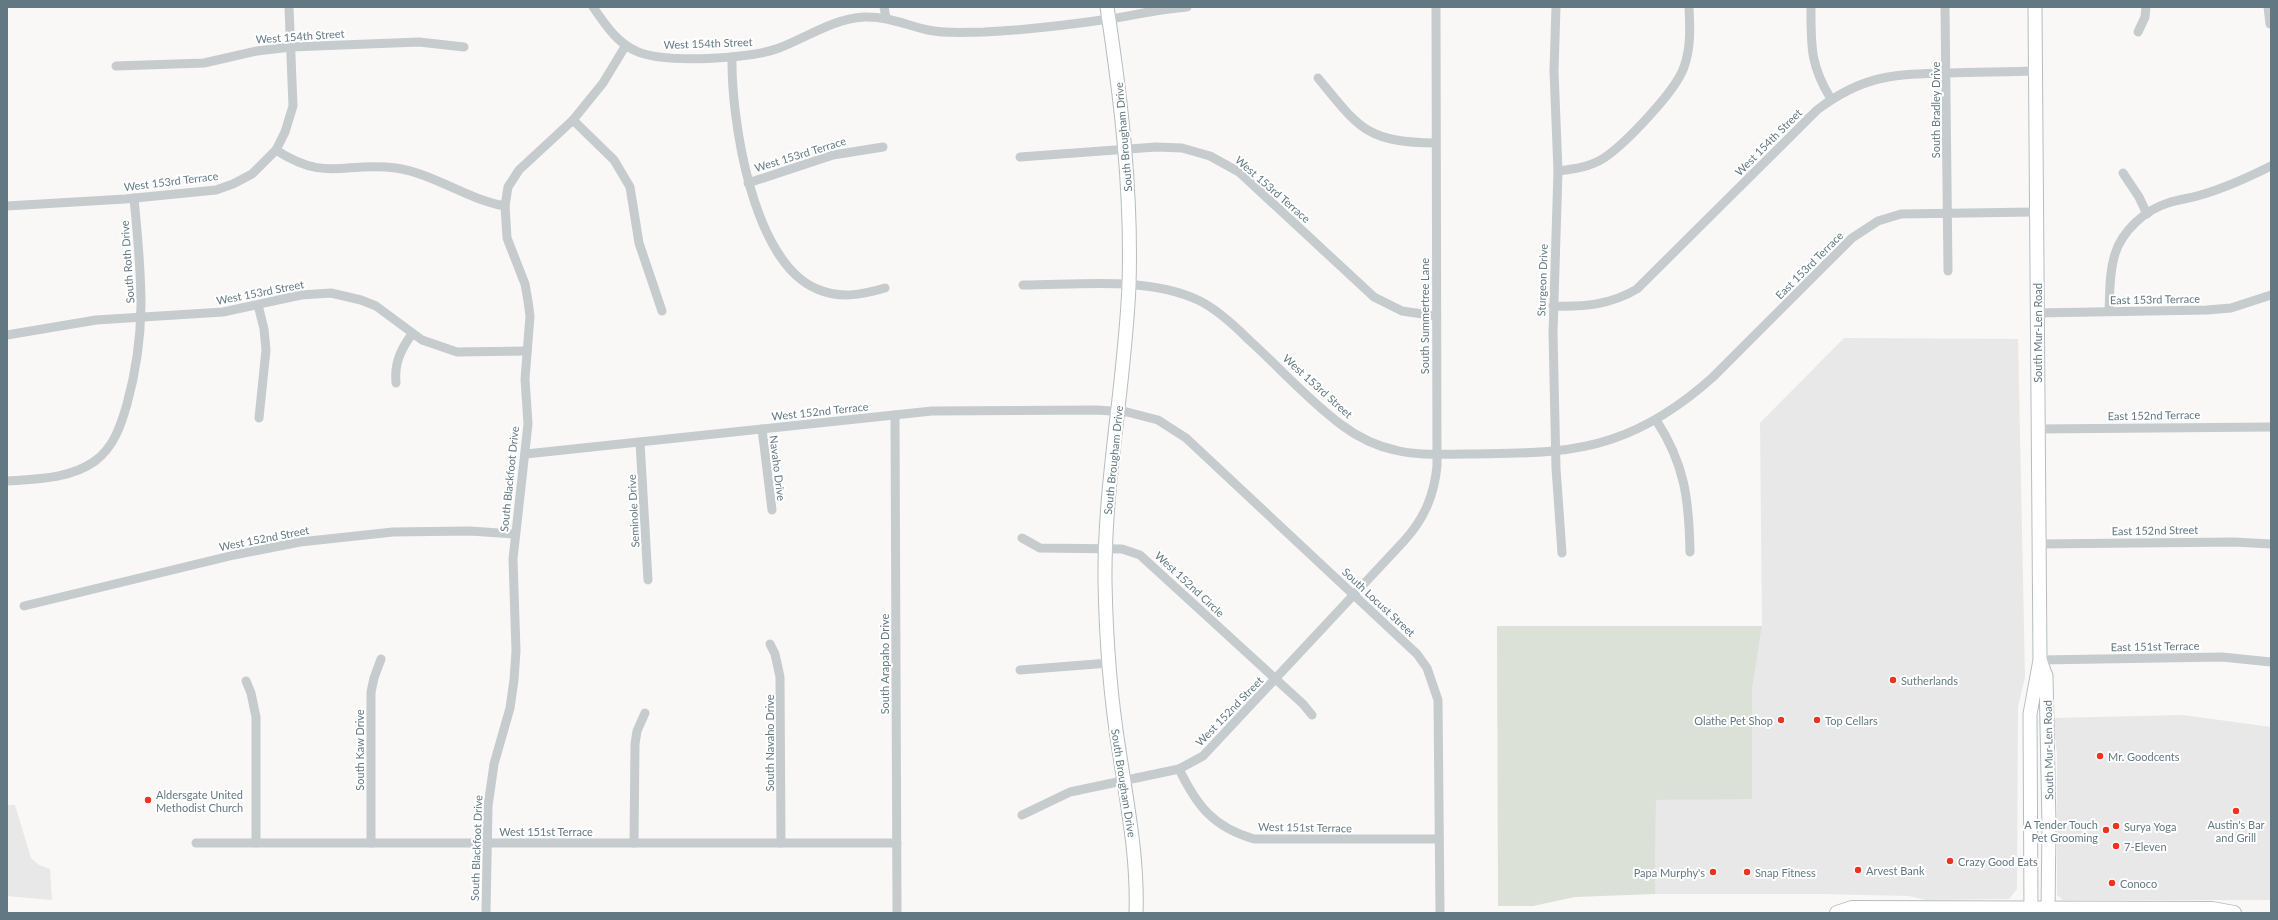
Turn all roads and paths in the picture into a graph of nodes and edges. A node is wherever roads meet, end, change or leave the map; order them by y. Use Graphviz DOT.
graph roads {
  1 [pos="289,7"];
  2 [pos="593,7"];
  3 [pos="884,7"];
  4 [pos="1187,7"];
  5 [pos="1436,7"];
  6 [pos="1556,7"];
  7 [pos="1690,7"];
  8 [pos="1811,7"];
  9 [pos="1945,7"];
  10 [pos="2035,7"];
  11 [pos="2146,7"];
  12 [pos="2268,7"];
  13 [pos="1108,13"];
  14 [pos="886,18"];
  15 [pos="2270,24"];
  16 [pos="2138,32"];
  17 [pos="626,45"];
  18 [pos="292,47"];
  19 [pos="464,47"];
  20 [pos="732,56"];
  21 [pos="116,66"];
  22 [pos="2035,71"];
  23 [pos="1947,73"];
  24 [pos="1318,78"];
  25 [pos="1832,99"];
  26 [pos="573,120"];
  27 [pos="1436,143"];
  28 [pos="883,147"];
  29 [pos="1126,149"];
  30 [pos="276,150"];
  31 [pos="1020,157"];
  32 [pos="2271,166"];
  33 [pos="1558,171"];
  34 [pos="2123,174"];
  35 [pos="748,183"];
  36 [pos="134,198"];
  37 [pos="7,206"];
  38 [pos="505,206"];
  39 [pos="2036,212"];
  40 [pos="1948,213"];
  41 [pos="2147,214"];
  42 [pos="1948,271"];
  43 [pos="1023,285"];
  44 [pos="1129,285"];
  45 [pos="885,288"];
  46 [pos="2271,295"];
  47 [pos="258,305"];
  48 [pos="1553,306"];
  49 [pos="662,311"];
  50 [pos="2109,311"];
  51 [pos="2036,313"];
  52 [pos="1436,316"];
  53 [pos="142,318"];
  54 [pos="412,334"];
  55 [pos="7,335"];
  56 [pos="527,351"];
  57 [pos="396,383"];
  58 [pos="1118,413"];
  59 [pos="895,415"];
  60 [pos="259,418"];
  61 [pos="1656,420"];
  62 [pos="2271,427"];
  63 [pos="762,429"];
  64 [pos="1636,429"];
  65 [pos="2037,429"];
  66 [pos="640,442"];
  67 [pos="1555,452"];
  68 [pos="526,454"];
  69 [pos="1437,454"];
  70 [pos="7,481"];
  71 [pos="772,510"];
  72 [pos="514,534"];
  73 [pos="1022,538"];
  74 [pos="2039,544"];
  75 [pos="2271,544"];
  76 [pos="1106,549"];
  77 [pos="1690,552"];
  78 [pos="1562,553"];
  79 [pos="648,580"];
  80 [pos="1354,595"];
  81 [pos="24,606"];
  82 [pos="770,644"];
  83 [pos="381,659"];
  84 [pos="2040,660"];
  85 [pos="2271,662"];
  86 [pos="1109,663"];
  87 [pos="1020,670"];
  88 [pos="1276,680"];
  89 [pos="246,681"];
  90 [pos="645,713"];
  91 [pos="1312,715"];
  92 [pos="2031,747"];
  93 [pos="1179,769"];
  94 [pos="1124,780"];
  95 [pos="2049,810"];
  96 [pos="1022,815"];
  97 [pos="1439,839"];
  98 [pos="196,843"];
  99 [pos="256,843"];
  100 [pos="371,843"];
  101 [pos="486,843"];
  102 [pos="634,843"];
  103 [pos="781,843"];
  104 [pos="897,843"];
  105 [pos="2031,911"];
  106 [pos="2048,911"];
  107 [pos="486,913"];
  108 [pos="897,913"];
  109 [pos="1136,913"];
  110 [pos="1440,913"];
  111 [pos="1837,913"];
  112 [pos="2234,913"];
  1 -- 18 [label="street, West 153rd Terrace"];
  2 -- 17 [label="street, West 154th Street"];
  3 -- 14 [label="street"];
  4 -- 13 [label="street"];
  5 -- 27 [label="street, South Summertree Lane"];
  6 -- 33 [label="street, Sturgeon Drive"];
  7 -- 33 [label="street"];
  8 -- 25 [label="street"];
  9 -- 23 [label="street, South Bradley Drive"];
  10 -- 22 [label="main road, South Mur-Len Road"];
  11 -- 16 [label="street"];
  12 -- 15 [label="street"];
  13 -- 14 [label="street, West 154th Street"];
  13 -- 29 [label="main road, South Brougham Drive"];
  14 -- 20 [label="street, West 154th Street"];
  17 -- 20 [label="street, West 154th Street"];
  17 -- 26 [label="street, South Blackfoot Drive"];
  18 -- 19 [label="street, West 154th Street"];
  18 -- 21 [label="street, West 154th Street"];
  18 -- 30 [label="street, West 153rd Terrace"];
  20 -- 35 [label="street"];
  22 -- 23 [label="street, West 154th Street"];
  22 -- 39 [label="main road, South Mur-Len Road"];
  23 -- 25 [label="street, West 154th Street"];
  23 -- 40 [label="street, South Bradley Drive"];
  24 -- 27 [label="street"];
  25 -- 48 [label="street, West 154th Street"];
  26 -- 38 [label="street, South Blackfoot Drive"];
  26 -- 49 [label="street"];
  27 -- 52 [label="street, South Summertree Lane"];
  28 -- 35 [label="street, West 153rd Terrace"];
  29 -- 31 [label="street, West 153rd Terrace"];
  29 -- 44 [label="main road, South Brougham Drive"];
  29 -- 52 [label="street, West 153rd Terrace"];
  30 -- 36 [label="street, West 153rd Terrace"];
  30 -- 38 [label="street"];
  32 -- 41 [label="street"];
  33 -- 48 [label="street, Sturgeon Drive"];
  34 -- 41 [label="street"];
  35 -- 45 [label="street"];
  36 -- 37 [label="street, West 153rd Terrace"];
  36 -- 53 [label="street, South Roth Drive"];
  38 -- 56 [label="street, South Blackfoot Drive"];
  39 -- 40 [label="street, East 153rd Terrace"];
  39 -- 51 [label="main road, South Mur-Len Road"];
  40 -- 42 [label="street"];
  40 -- 61 [label="street, East 153rd Terrace"];
  41 -- 50 [label="street"];
  43 -- 44 [label="street, West 153rd Street"];
  44 -- 58 [label="main road, South Brougham Drive"];
  44 -- 69 [label="street, West 153rd Street"];
  46 -- 50 [label="street, East 153rd Terrace"];
  47 -- 53 [label="street, West 153rd Street"];
  47 -- 54 [label="street, West 153rd Street"];
  47 -- 60 [label="street"];
  48 -- 67 [label="street, Sturgeon Drive"];
  50 -- 51 [label="street, East 153rd Terrace"];
  51 -- 65 [label="main road, South Mur-Len Road"];
  52 -- 69 [label="street, South Summertree Lane"];
  53 -- 55 [label="street, West 153rd Street"];
  53 -- 70 [label="street, South Roth Drive"];
  54 -- 56 [label="street, West 153rd Street"];
  54 -- 57 [label="street"];
  56 -- 68 [label="street, South Blackfoot Drive"];
  58 -- 59 [label="street, West 152nd Terrace"];
  58 -- 76 [label="main road, South Brougham Drive"];
  58 -- 80 [label="street, South Locust Street"];
  59 -- 63 [label="street, West 152nd Terrace"];
  59 -- 104 [label="street, South Arapaho Drive"];
  61 -- 64 [label="street, East 153rd Terrace"];
  61 -- 77 [label="street"];
  62 -- 65 [label="street, East 152nd Terrace"];
  63 -- 66 [label="street, West 152nd Terrace"];
  63 -- 71 [label="street, Navaho Drive"];
  64 -- 67 [label="street, West 153rd Street"];
  65 -- 74 [label="main road, South Mur-Len Road"];
  66 -- 68 [label="street, West 152nd Terrace"];
  66 -- 79 [label="street, Seminole Drive"];
  67 -- 69 [label="street, West 153rd Street"];
  67 -- 78 [label="street, Sturgeon Drive"];
  68 -- 72 [label="street, South Blackfoot Drive"];
  69 -- 80 [label="street, South Summertree Lane"];
  72 -- 81 [label="street, West 152nd Street"];
  72 -- 101 [label="street, South Blackfoot Drive"];
  73 -- 76 [label="street, West 152nd Circle"];
  74 -- 75 [label="street, East 152nd Street"];
  74 -- 84 [label="main road, South Mur-Len Road"];
  76 -- 86 [label="main road, South Brougham Drive"];
  76 -- 88 [label="street, West 152nd Circle"];
  80 -- 88 [label="street, West 152nd Street"];
  80 -- 97 [label="street, South Locust Street"];
  82 -- 103 [label="street, South Navaho Drive"];
  83 -- 100 [label="street, South Kaw Drive"];
  84 -- 85 [label="street, East 151st Terrace"];
  84 -- 92 [label="main road, South Mur-Len Road"];
  84 -- 95 [label="main road, South Mur-Len Road"];
  86 -- 87 [label="street"];
  86 -- 94 [label="main road, South Brougham Drive"];
  88 -- 91 [label="street, West 152nd Circle"];
  88 -- 93 [label="street, West 152nd Street"];
  89 -- 99 [label="street"];
  90 -- 102 [label="street"];
  92 -- 95 [label="main road"];
  92 -- 105 [label="main road, South Mur-Len Road"];
  93 -- 94 [label="street, West 152nd Street"];
  93 -- 97 [label="street, West 151st Terrace"];
  94 -- 96 [label="street, West 152nd Street"];
  94 -- 109 [label="main road, South Brougham Drive"];
  95 -- 106 [label="main road, South Mur-Len Road"];
  97 -- 110 [label="street, South Locust Street"];
  98 -- 99 [label="street, West 151st Terrace"];
  99 -- 100 [label="street, West 151st Terrace"];
  100 -- 101 [label="street, West 151st Terrace"];
  101 -- 102 [label="street, West 151st Terrace"];
  101 -- 107 [label="street, South Blackfoot Drive"];
  102 -- 103 [label="street, West 151st Terrace"];
  103 -- 104 [label="street, West 151st Terrace"];
  104 -- 108 [label="street, South Arapaho Drive"];
  105 -- 106 [label="main road"];
  105 -- 111 [label="main road"];
  106 -- 112 [label="main road"];
}
